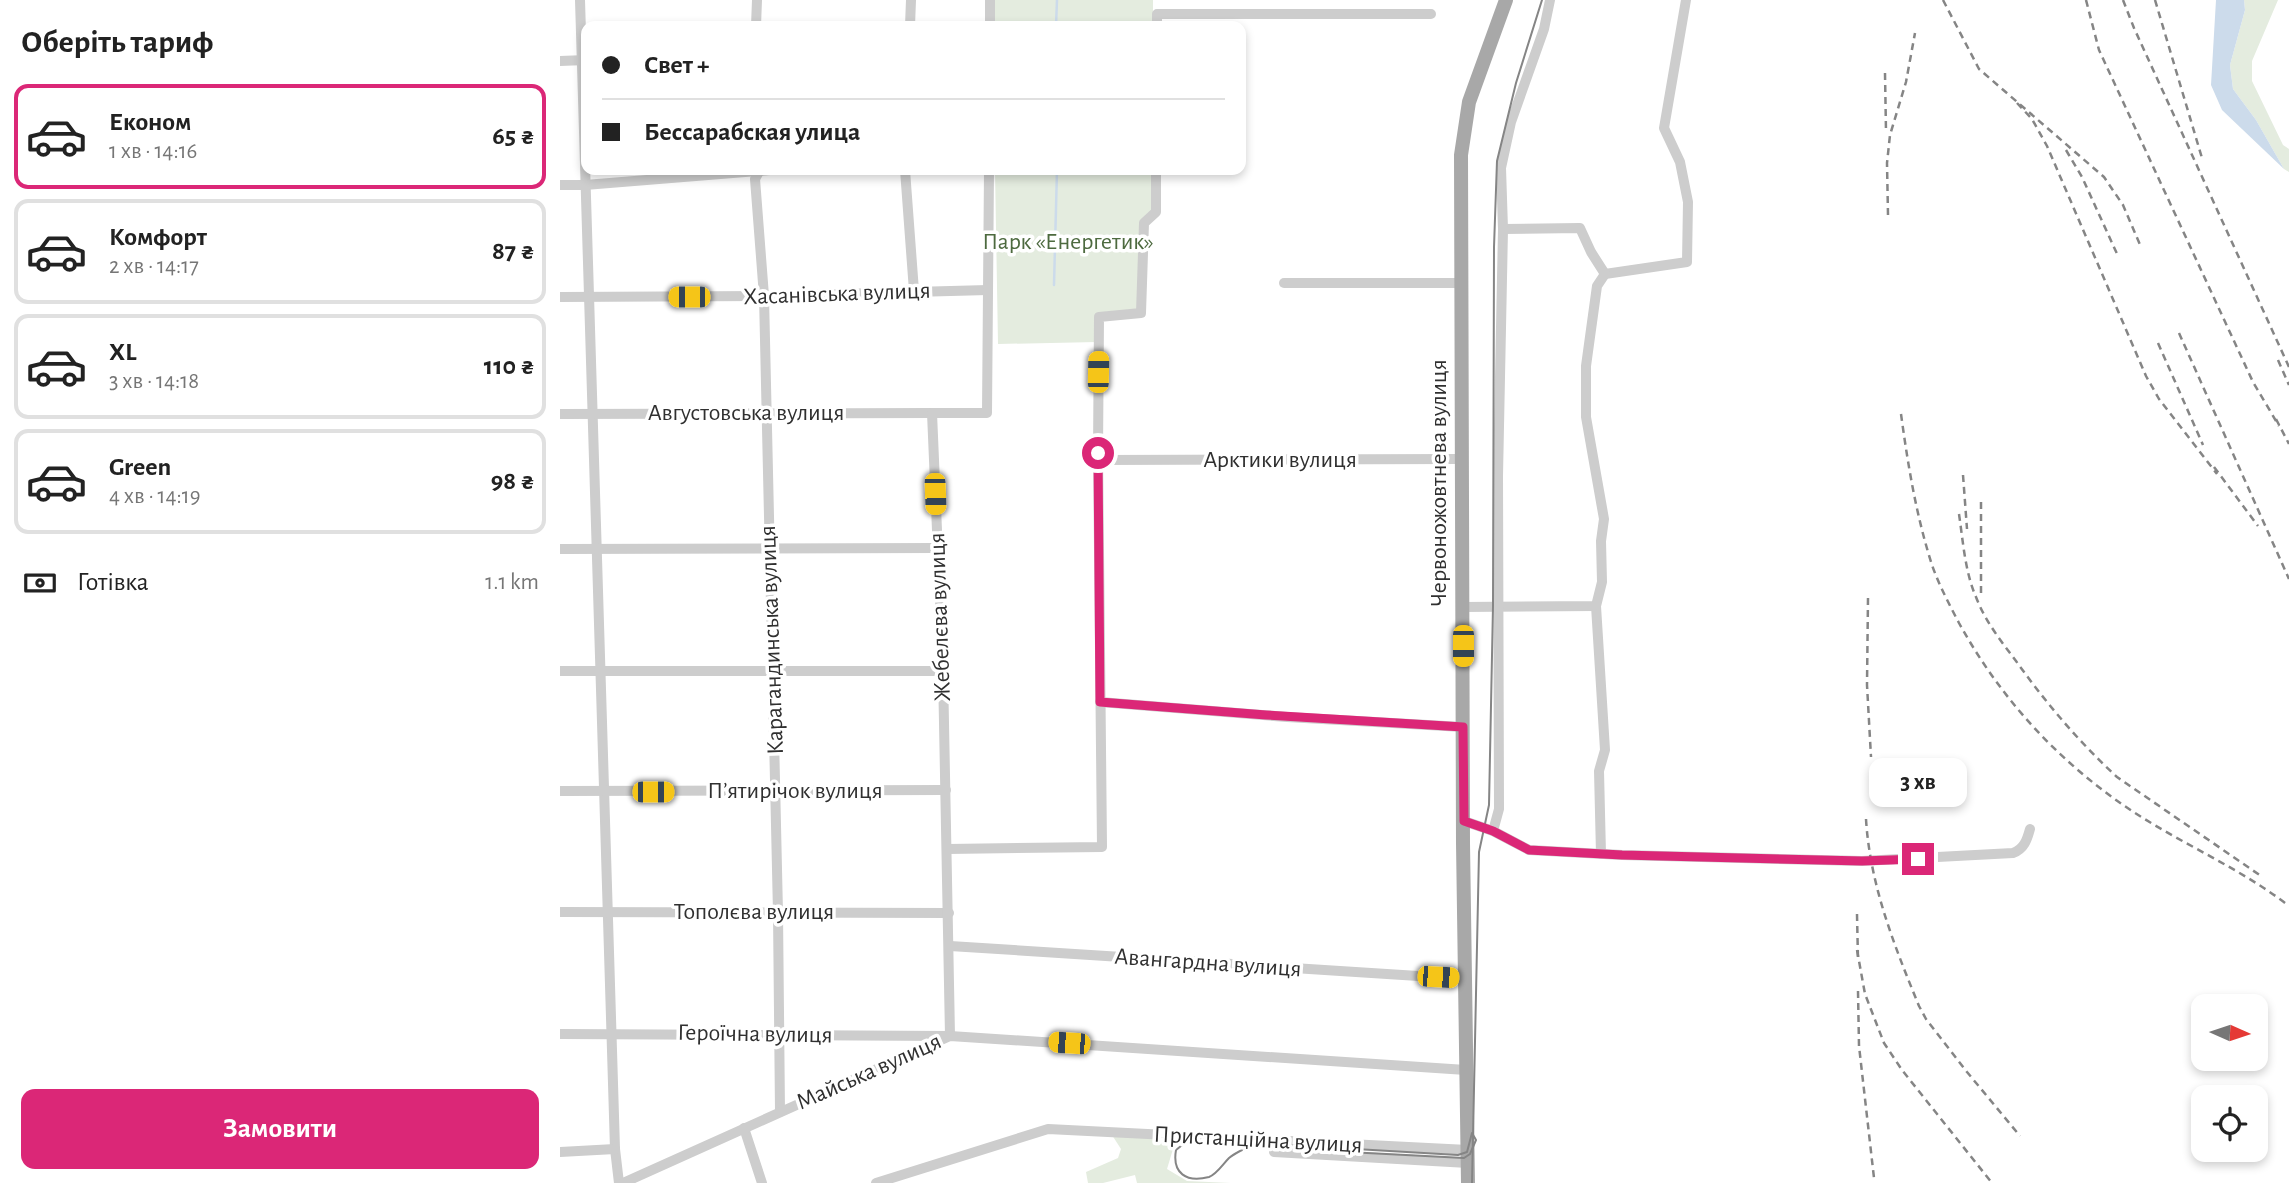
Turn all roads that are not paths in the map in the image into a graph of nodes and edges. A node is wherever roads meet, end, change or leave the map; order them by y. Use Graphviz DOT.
graph roads {
  1 [pos="580,0"];
  2 [pos="757,0"];
  3 [pos="911,0"];
  4 [pos="990,0"];
  5 [pos="1506,0"];
  6 [pos="1550,0"];
  7 [pos="1686,0"];
  8 [pos="1431,14"];
  9 [pos="581,21"];
  10 [pos="756,21"];
  11 [pos="910,21"];
  12 [pos="990,21"];
  13 [pos="1157,21"];
  14 [pos="581,60"];
  15 [pos="560,61"];
  16 [pos="585,175"];
  17 [pos="702,175"];
  18 [pos="757,175"];
  19 [pos="905,175"];
  20 [pos="989,175"];
  21 [pos="1156,175"];
  22 [pos="560,185"];
  23 [pos="585,185"];
  24 [pos="1503,229"];
  25 [pos="1605,274"];
  26 [pos="1284,283"];
  27 [pos="1461,283"];
  28 [pos="988,290"];
  29 [pos="914,291"];
  30 [pos="764,296"];
  31 [pos="560,297"];
  32 [pos="589,297"];
  33 [pos="932,412"];
  34 [pos="592,413"];
  35 [pos="766,413"];
  36 [pos="560,414"];
  37 [pos="1461,459"];
  38 [pos="1098,460"];
  39 [pos="768,547"];
  40 [pos="938,548"];
  41 [pos="560,549"];
  42 [pos="597,549"];
  43 [pos="1499,606"];
  44 [pos="1596,606"];
  45 [pos="1463,607"];
  46 [pos="773,670"];
  47 [pos="560,671"];
  48 [pos="943,671"];
  49 [pos="600,672"];
  50 [pos="1100,702"];
  51 [pos="1463,727"];
  52 [pos="946,790"];
  53 [pos="560,791"];
  54 [pos="604,792"];
  55 [pos="776,792"];
  56 [pos="1464,821"];
  57 [pos="2030,830"];
  58 [pos="1493,831"];
  59 [pos="947,849"];
  60 [pos="1601,854"];
  61 [pos="560,912"];
  62 [pos="608,912"];
  63 [pos="778,912"];
  64 [pos="949,913"];
  65 [pos="950,946"];
  66 [pos="1465,979"];
  67 [pos="611,1032"];
  68 [pos="560,1034"];
  69 [pos="780,1036"];
  70 [pos="950,1036"];
  71 [pos="1466,1070"];
  72 [pos="780,1112"];
  73 [pos="744,1128"];
  74 [pos="615,1149"];
  75 [pos="560,1152"];
  76 [pos="1274,1152"];
  77 [pos="1468,1156"];
  78 [pos="621,1183"];
  79 [pos="762,1183"];
  80 [pos="876,1183"];
  81 [pos="1468,1183"];
  1 -- 9 [label="street"];
  2 -- 10 [label="street"];
  3 -- 11 [label="street"];
  4 -- 12 [label="street"];
  5 -- 27 [label="main road, Червоножовтнева вулиця"];
  6 -- 24 [label="street"];
  7 -- 25 [label="street"];
  8 -- 13 [label="street"];
  14 -- 15 [label="street"];
  16 -- 23 [label="street"];
  17 -- 23 [label="street"];
  18 -- 30 [label="street, Карагандинська вулиця"];
  19 -- 29 [label="street"];
  20 -- 28 [label="street"];
  21 -- 38 [label="street"];
  22 -- 23 [label="street"];
  23 -- 32 [label="street"];
  24 -- 25 [label="street"];
  24 -- 43 [label="street"];
  25 -- 44 [label="street"];
  26 -- 27 [label="street"];
  27 -- 37 [label="main road, Червоножовтнева вулиця"];
  28 -- 29 [label="street, Хасанівська вулиця"];
  28 -- 33 [label="street"];
  29 -- 30 [label="street, Хасанівська вулиця"];
  30 -- 32 [label="street, Хасанівська вулиця"];
  30 -- 35 [label="street, Карагандинська вулиця"];
  31 -- 32 [label="street, Хасанівська вулиця"];
  32 -- 34 [label="street"];
  33 -- 35 [label="street, Августовська вулиця"];
  33 -- 40 [label="street, Жебелєва вулиця"];
  34 -- 35 [label="street, Августовська вулиця"];
  34 -- 36 [label="street, Августовська вулиця"];
  34 -- 42 [label="street"];
  35 -- 39 [label="street, Карагандинська вулиця"];
  37 -- 38 [label="street, Арктики вулиця"];
  37 -- 45 [label="main road, Червоножовтнева вулиця"];
  38 -- 50 [label="street"];
  39 -- 40 [label="street"];
  39 -- 42 [label="street"];
  39 -- 46 [label="street, Карагандинська вулиця"];
  40 -- 48 [label="street, Жебелєва вулиця"];
  41 -- 42 [label="street"];
  42 -- 49 [label="street"];
  43 -- 44 [label="street"];
  43 -- 45 [label="street"];
  43 -- 58 [label="street"];
  44 -- 60 [label="street"];
  45 -- 51 [label="main road, Червоножовтнева вулиця"];
  46 -- 48 [label="street"];
  46 -- 49 [label="street"];
  46 -- 55 [label="street, Карагандинська вулиця"];
  47 -- 49 [label="street"];
  48 -- 52 [label="street, Жебелєва вулиця"];
  49 -- 54 [label="street"];
  50 -- 51 [label="street"];
  50 -- 59 [label="street"];
  51 -- 56 [label="main road, Червоножовтнева вулиця"];
  52 -- 55 [label="street, П’ятирічок вулиця"];
  52 -- 59 [label="street, Жебелєва вулиця"];
  53 -- 54 [label="street, П’ятирічок вулиця"];
  54 -- 55 [label="street, П’ятирічок вулиця"];
  54 -- 62 [label="street"];
  55 -- 63 [label="street, Карагандинська вулиця"];
  56 -- 58 [label="street"];
  56 -- 66 [label="main road, Червоножовтнева вулиця"];
  57 -- 60 [label="street"];
  58 -- 60 [label="street"];
  59 -- 64 [label="street, Жебелєва вулиця"];
  61 -- 62 [label="street, Тополєва вулиця"];
  62 -- 63 [label="street, Тополєва вулиця"];
  62 -- 67 [label="street"];
  63 -- 64 [label="street, Тополєва вулиця"];
  63 -- 69 [label="street, Карагандинська вулиця"];
  64 -- 65 [label="street, Жебелєва вулиця"];
  65 -- 66 [label="street, Авангардна вулиця"];
  65 -- 70 [label="street, Жебелєва вулиця"];
  66 -- 71 [label="main road, Червоножовтнева вулиця"];
  67 -- 68 [label="street, Героїчна вулиця"];
  67 -- 69 [label="street, Героїчна вулиця"];
  67 -- 74 [label="street"];
  69 -- 70 [label="street, Героїчна вулиця"];
  69 -- 72 [label="street, Карагандинська вулиця"];
  70 -- 71 [label="street, Майська вулиця"];
  70 -- 72 [label="street, Майська вулиця"];
  71 -- 77 [label="main road, Червоножовтнева вулиця"];
  72 -- 73 [label="street, Майська вулиця"];
  73 -- 78 [label="street, Майська вулиця"];
  73 -- 79 [label="street"];
  74 -- 75 [label="street"];
  74 -- 78 [label="street"];
  76 -- 77 [label="street, Пристанційна вулиця"];
  77 -- 80 [label="street, Пристанційна вулиця"];
  77 -- 81 [label="main road, Червоножовтнева вулиця"];
}
